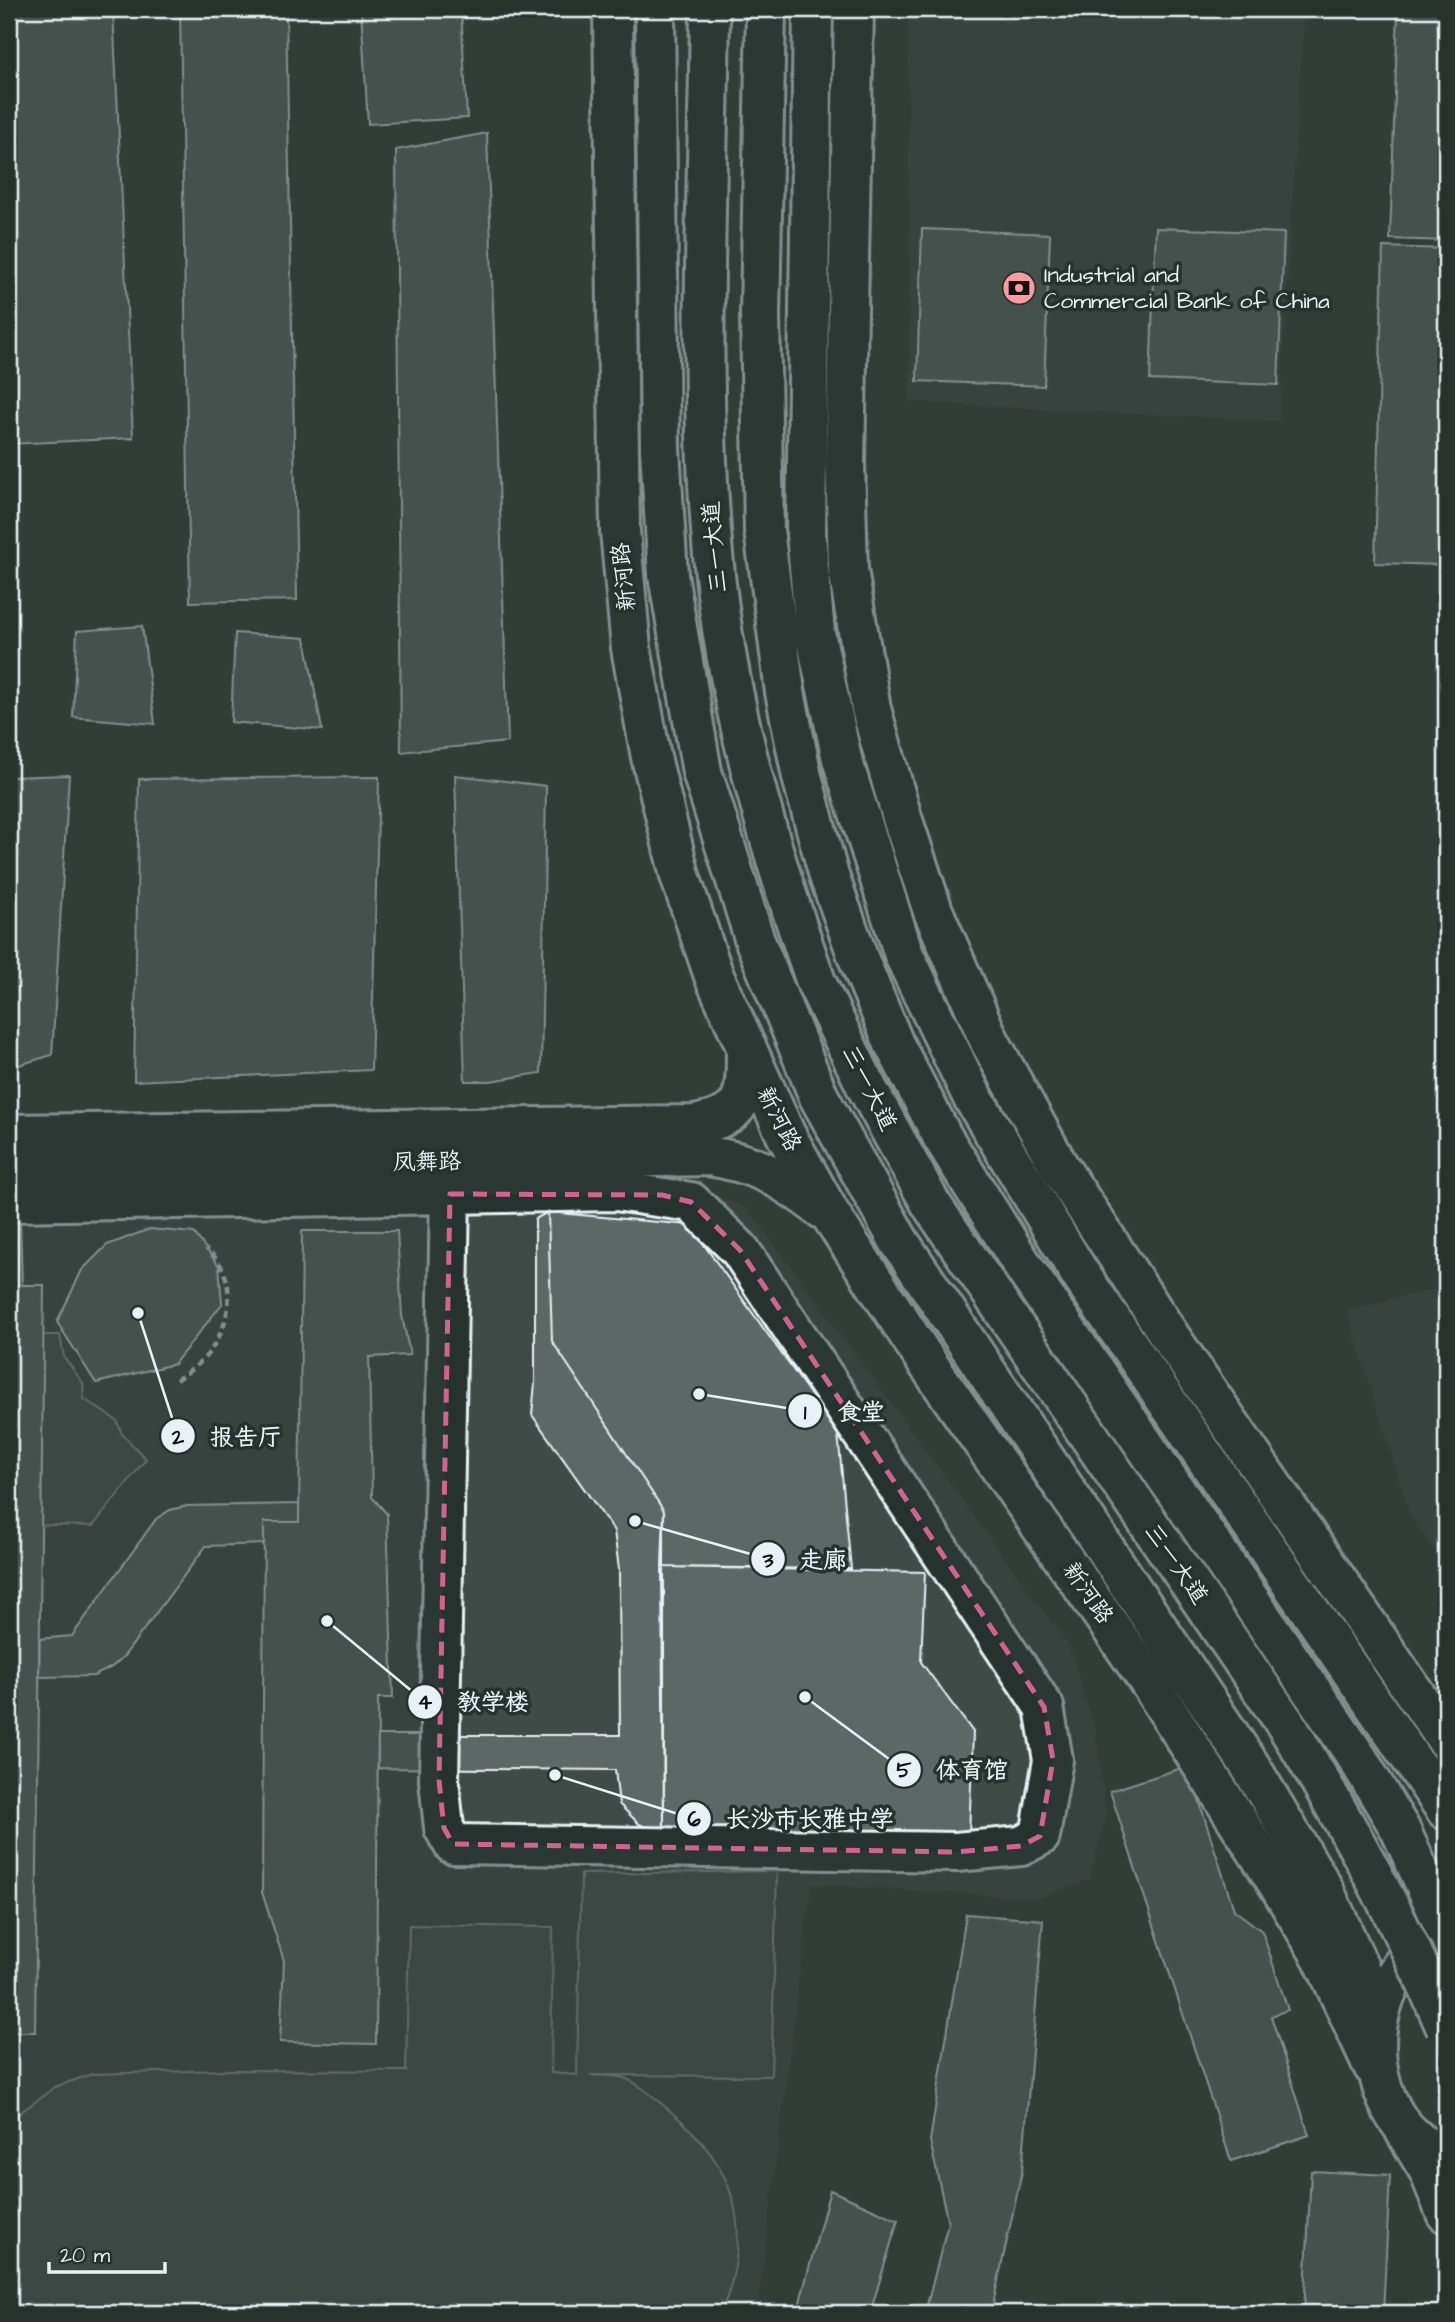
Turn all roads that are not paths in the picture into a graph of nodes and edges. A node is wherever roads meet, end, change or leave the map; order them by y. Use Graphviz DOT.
graph roads {
  1 [pos="613,9"];
  2 [pos="655,9"];
  3 [pos="710,9"];
  4 [pos="766,9"];
  5 [pos="813,9"];
  6 [pos="854,9"];
  7 [pos="806,534"];
  8 [pos="667,563"];
  9 [pos="785,692"];
  10 [pos="737,707"];
  11 [pos="829,876"];
  12 [pos="783,884"];
  13 [pos="923,995"];
  14 [pos="796,1040"];
  15 [pos="746,1053"];
  16 [pos="9,1134"];
  17 [pos="9,1170"];
  18 [pos="450,1194"];
  19 [pos="9,1202"];
  20 [pos="830,1214"];
  21 [pos="1446,1739"];
  22 [pos="1446,1810"];
  23 [pos="1446,1930"];
  24 [pos="1446,2028"];
  25 [pos="1382,2080"];
  26 [pos="1446,2162"];
  27 [pos="1446,2213"];
  1 -- 15 [label="main road, 新河路"];
  2 -- 8 [label="main road"];
  3 -- 10 [label="main road, 三一大道"];
  4 -- 9 [label="main road, 三一大道"];
  5 -- 7 [label="main road"];
  6 -- 21 [label="main road"];
  7 -- 9 [label="main road"];
  7 -- 13 [label="main road"];
  8 -- 10 [label="main road"];
  8 -- 14 [label="main road"];
  9 -- 11 [label="main road, 三一大道"];
  10 -- 12 [label="main road, 三一大道"];
  11 -- 13 [label="main road"];
  11 -- 23 [label="main road, 三一大道, bridge"];
  12 -- 14 [label="main road"];
  12 -- 24 [label="main road, 三一大道, bridge"];
  13 -- 22 [label="main road"];
  14 -- 25 [label="main road"];
  15 -- 16 [label="main road, 凤舞路"];
  15 -- 20 [label="main road, 新河路"];
  17 -- 20 [label="main road, 凤舞路"];
  18 -- 18 [label="main road"];
  18 -- 19 [label="main road"];
  20 -- 25 [label="main road, 新河路"];
  23 -- 25 [label="main road"];
  25 -- 26 [label="main road"];
  25 -- 27 [label="main road"];
}
